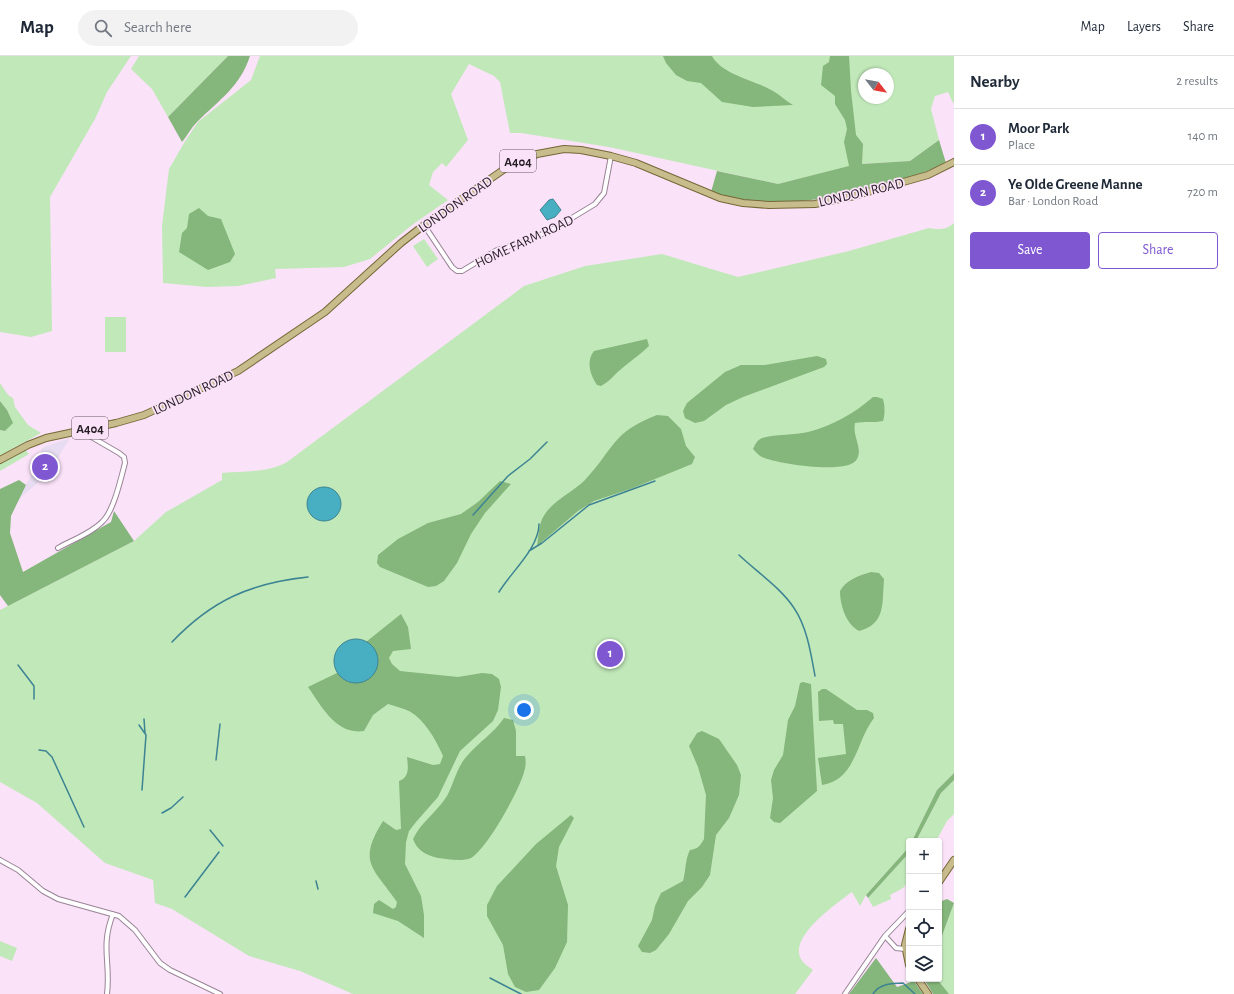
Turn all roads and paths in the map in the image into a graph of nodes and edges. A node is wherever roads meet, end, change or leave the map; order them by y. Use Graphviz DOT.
graph roads {
  1 [pos="611,156"];
  2 [pos="954,162"];
  3 [pos="424,225"];
  4 [pos="86,429"];
  5 [pos="0,460"];
  6 [pos="58,548"];
  7 [pos="0,860"];
  8 [pos="954,860"];
  9 [pos="942,878"];
  10 [pos="113,914"];
  11 [pos="906,914"];
  12 [pos="886,936"];
  13 [pos="906,945"];
  14 [pos="905,950"];
  15 [pos="906,954"];
  16 [pos="920,982"];
  17 [pos="107,994"];
  18 [pos="220,994"];
  19 [pos="845,994"];
  20 [pos="928,994"];
  1 -- 2 [label="main road, LONDON ROAD / A404"];
  1 -- 3 [label="main road, LONDON ROAD / A404"];
  1 -- 3 [label="street, HOME FARM ROAD"];
  3 -- 4 [label="main road, LONDON ROAD / A404"];
  4 -- 5 [label="main road, LONDON ROAD / A404"];
  4 -- 6 [label="street"];
  7 -- 10 [label="street"];
  8 -- 9 [label="main road"];
  10 -- 17 [label="street"];
  10 -- 18 [label="street"];
  11 -- 12 [label="street"];
  12 -- 14 [label="street"];
  12 -- 19 [label="street"];
  13 -- 14 [label="main road"];
  14 -- 15 [label="main road"];
  16 -- 20 [label="main road"];
}
